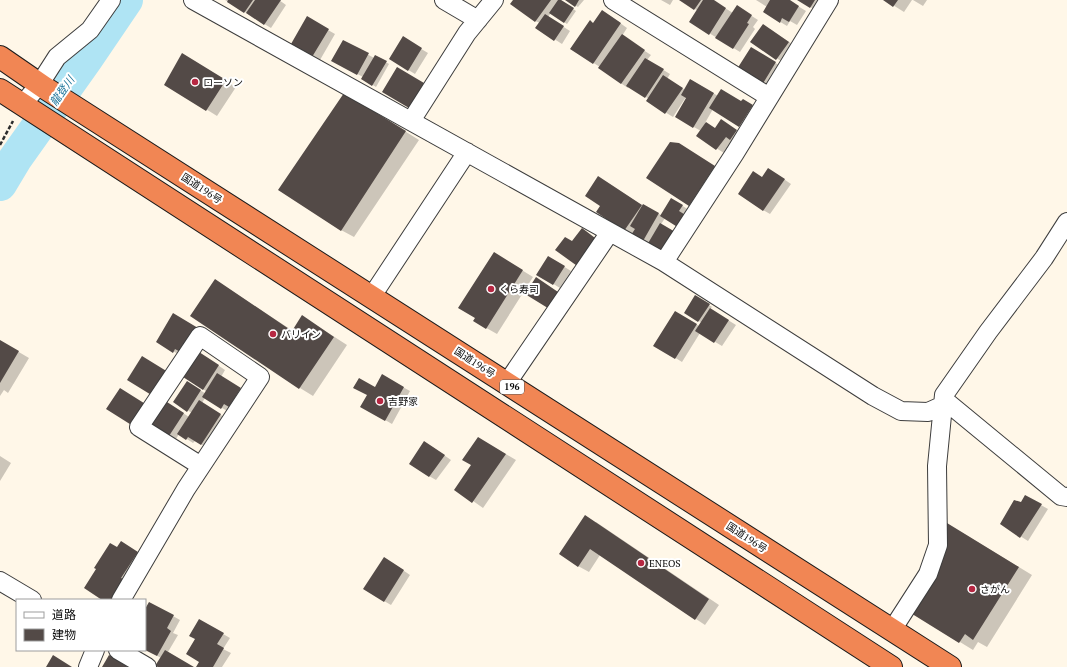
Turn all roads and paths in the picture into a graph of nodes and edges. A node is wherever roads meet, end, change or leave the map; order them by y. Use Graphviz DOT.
graph roads {
  1 [pos="111,0"];
  2 [pos="193,0"];
  3 [pos="444,0"];
  4 [pos="494,0"];
  5 [pos="613,0"];
  6 [pos="828,0"];
  7 [pos="478,20"];
  8 [pos="0,57"];
  9 [pos="42,86"];
  10 [pos="0,90"];
  11 [pos="769,97"];
  12 [pos="26,107"];
  13 [pos="411,122"];
  14 [pos="0,145"];
  15 [pos="467,152"];
  16 [pos="1067,222"];
  17 [pos="610,232"];
  18 [pos="664,262"];
  19 [pos="372,296"];
  20 [pos="507,383"];
  21 [pos="943,405"];
  22 [pos="201,466"];
  23 [pos="1067,497"];
  24 [pos="0,581"];
  25 [pos="30,599"];
  26 [pos="122,599"];
  27 [pos="892,630"];
  28 [pos="95,651"];
  29 [pos="120,651"];
  30 [pos="88,667"];
  31 [pos="147,667"];
  32 [pos="891,667"];
  33 [pos="950,667"];
  1 -- 9 [label="street"];
  2 -- 13 [label="street"];
  3 -- 7 [label="street"];
  4 -- 7 [label="street"];
  5 -- 11 [label="street"];
  6 -- 11 [label="street"];
  7 -- 13 [label="street"];
  8 -- 9 [label="highway, 国道196号 / 196"];
  9 -- 12 [label="street"];
  9 -- 19 [label="highway, 国道196号 / 196"];
  10 -- 12 [label="highway"];
  11 -- 18 [label="street"];
  12 -- 14 [label="path"];
  12 -- 32 [label="highway"];
  13 -- 15 [label="street"];
  15 -- 17 [label="street"];
  15 -- 19 [label="street"];
  16 -- 21 [label="street"];
  17 -- 18 [label="street"];
  17 -- 20 [label="street"];
  18 -- 21 [label="street"];
  19 -- 20 [label="highway, 国道196号 / 196"];
  20 -- 27 [label="highway, 国道196号 / 196"];
  21 -- 23 [label="street"];
  21 -- 27 [label="street"];
  22 -- 22 [label="street"];
  22 -- 26 [label="street"];
  24 -- 25 [label="street"];
  27 -- 33 [label="highway, 国道196号 / 196"];
  28 -- 30 [label="street"];
  29 -- 31 [label="street"];
}
